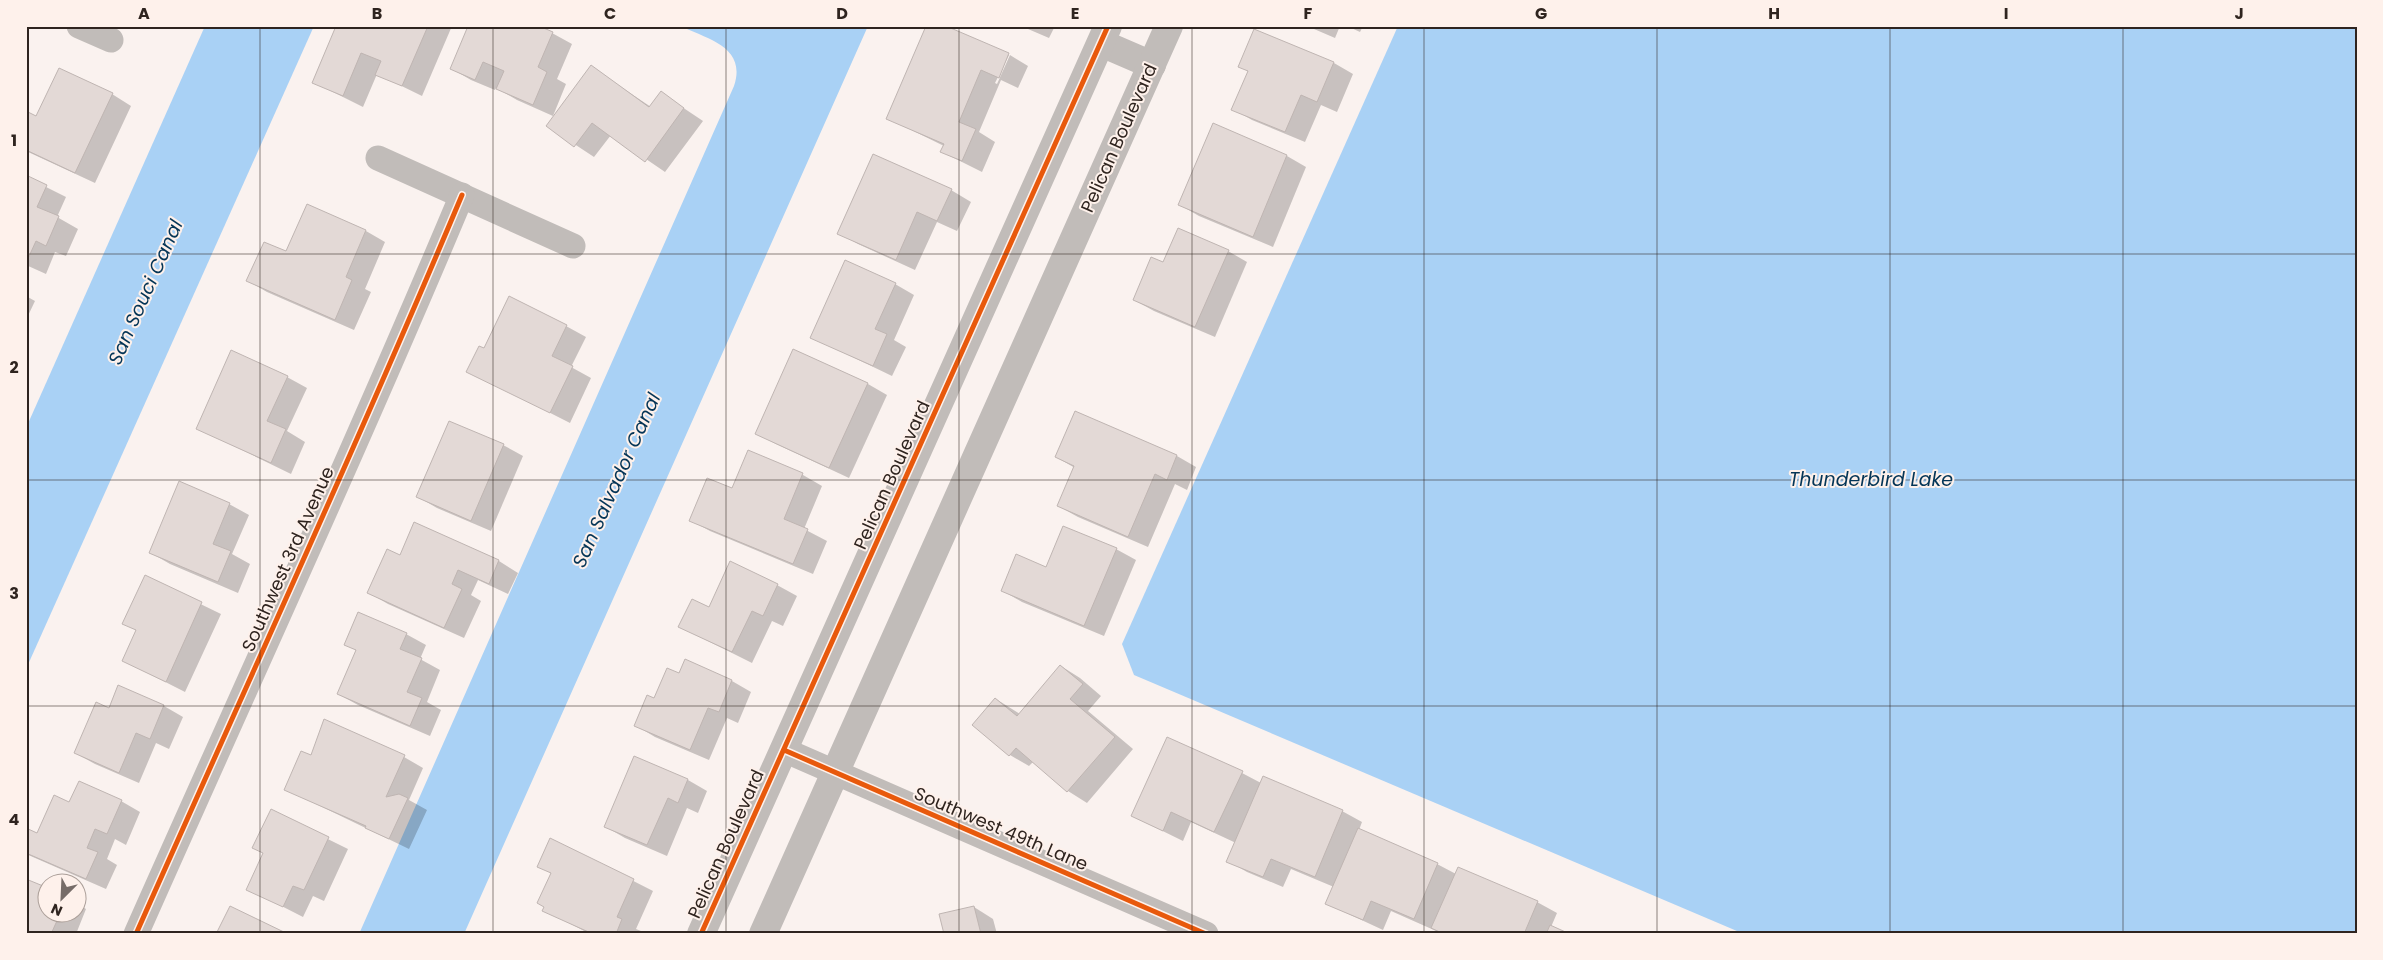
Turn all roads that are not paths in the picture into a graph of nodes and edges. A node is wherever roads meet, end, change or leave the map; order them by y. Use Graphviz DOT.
graph roads {
  1 [pos="79,26"];
  2 [pos="1169,26"];
  3 [pos="1104,35"];
  4 [pos="111,40"];
  5 [pos="1152,65"];
  6 [pos="378,158"];
  7 [pos="462,195"];
  8 [pos="573,246"];
  9 [pos="784,750"];
  10 [pos="836,772"];
  11 [pos="136,934"];
  12 [pos="701,934"];
  13 [pos="762,934"];
  14 [pos="1206,934"];
  1 -- 4 [label="street"];
  2 -- 5 [label="street, Pelican Boulevard"];
  3 -- 5 [label="street"];
  3 -- 9 [label="street, Pelican Boulevard"];
  5 -- 10 [label="street, Pelican Boulevard"];
  6 -- 7 [label="street"];
  7 -- 8 [label="street"];
  7 -- 11 [label="street, Southwest 3rd Avenue"];
  9 -- 10 [label="street, Southwest 49th Lane"];
  9 -- 12 [label="street, Pelican Boulevard"];
  10 -- 13 [label="street, Pelican Boulevard"];
  10 -- 14 [label="street, Southwest 49th Lane"];
}
